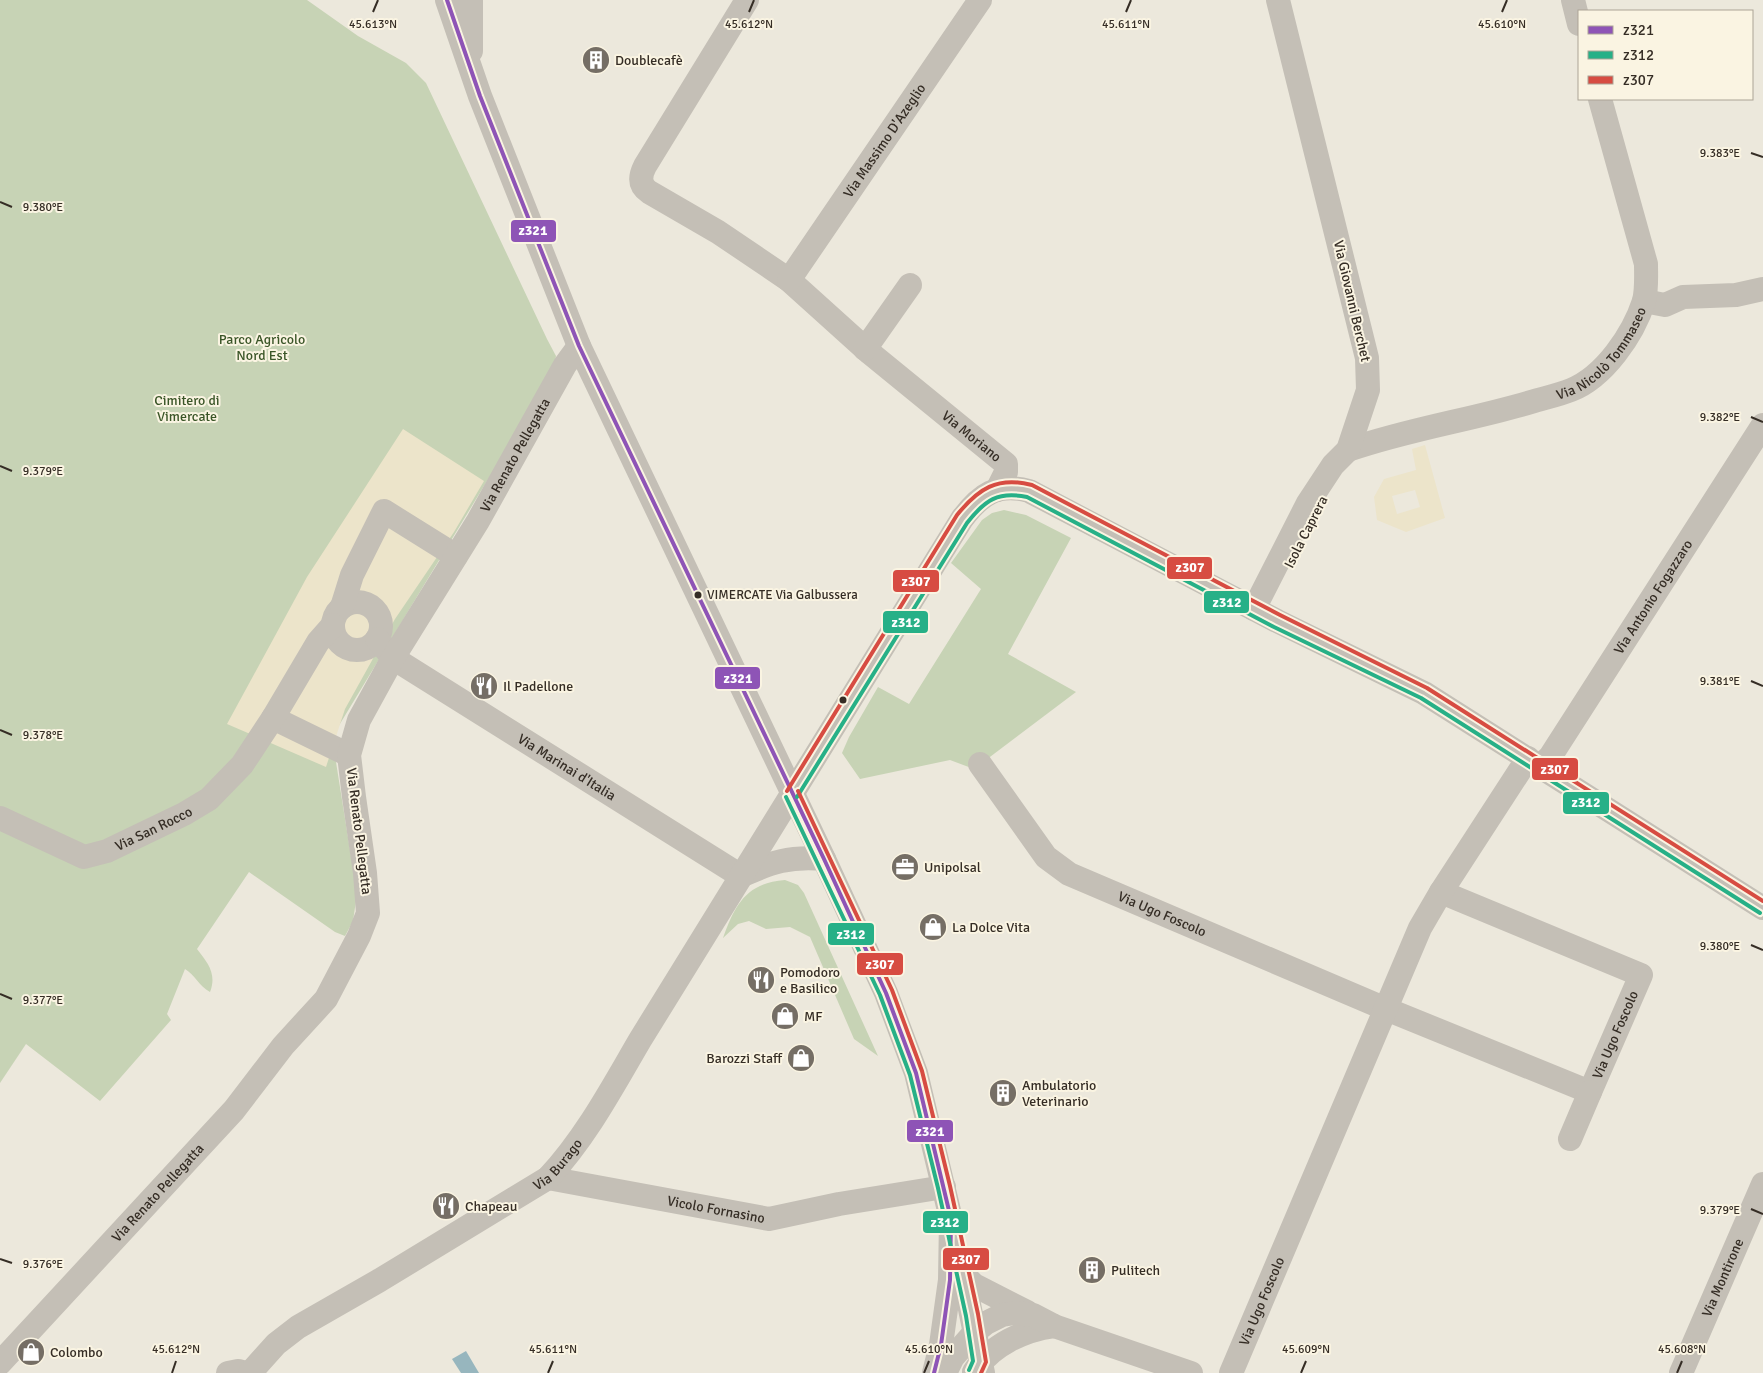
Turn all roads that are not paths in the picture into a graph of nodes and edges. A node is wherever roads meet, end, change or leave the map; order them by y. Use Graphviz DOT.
graph roads {
  1 [pos="447,0"];
  2 [pos="471,0"];
  3 [pos="747,0"];
  4 [pos="980,0"];
  5 [pos="1278,0"];
  6 [pos="1573,0"];
  7 [pos="1578,20"];
  8 [pos="470,68"];
  9 [pos="1600,100"];
  10 [pos="789,280"];
  11 [pos="910,285"];
  12 [pos="1763,289"];
  13 [pos="1644,298"];
  14 [pos="579,346"];
  15 [pos="865,349"];
  16 [pos="1763,425"];
  17 [pos="1348,450"];
  18 [pos="998,490"];
  19 [pos="456,556"];
  20 [pos="1259,611"];
  21 [pos="338,616"];
  22 [pos="377,639"];
  23 [pos="393,658"];
  24 [pos="273,718"];
  25 [pos="349,754"];
  26 [pos="1534,762"];
  27 [pos="980,764"];
  28 [pos="792,794"];
  29 [pos="0,818"];
  30 [pos="824,859"];
  31 [pos="741,876"];
  32 [pos="1442,892"];
  33 [pos="1763,908"];
  34 [pos="1386,1009"];
  35 [pos="1590,1092"];
  36 [pos="1570,1139"];
  37 [pos="548,1178"];
  38 [pos="1763,1184"];
  39 [pos="944,1187"];
  40 [pos="951,1219"];
  41 [pos="963,1274"];
  42 [pos="1032,1315"];
  43 [pos="1054,1326"];
  44 [pos="975,1332"];
  45 [pos="0,1363"];
  46 [pos="979,1369"];
  47 [pos="228,1373"];
  48 [pos="248,1373"];
  49 [pos="934,1373"];
  50 [pos="945,1373"];
  51 [pos="1191,1373"];
  52 [pos="1231,1373"];
  53 [pos="1681,1373"];
  1 -- 8 [label="street"];
  2 -- 8 [label="street"];
  3 -- 10 [label="street, Via Moriano"];
  4 -- 10 [label="street, Via Massimo D'Azeglio"];
  5 -- 17 [label="street, Via Giovanni Berchet"];
  6 -- 7 [label="street"];
  8 -- 14 [label="street"];
  9 -- 13 [label="street, Via Nicolò Tommaseo"];
  10 -- 15 [label="street, Via Moriano"];
  11 -- 15 [label="street"];
  12 -- 13 [label="street"];
  13 -- 17 [label="street, Via Nicolò Tommaseo"];
  14 -- 19 [label="street, Via Renato Pellegatta"];
  14 -- 28 [label="street"];
  15 -- 18 [label="street, Via Moriano"];
  16 -- 26 [label="street, Via Antonio Fogazzaro"];
  17 -- 20 [label="street, Isola Caprera"];
  18 -- 20 [label="street"];
  18 -- 28 [label="street, Via Burago"];
  19 -- 21 [label="street"];
  19 -- 23 [label="street, Via Renato Pellegatta"];
  20 -- 26 [label="street"];
  21 -- 22 [label="street"];
  21 -- 22 [label="street"];
  21 -- 24 [label="street, Via San Rocco"];
  22 -- 23 [label="street, Via Marinai d'Italia"];
  23 -- 25 [label="street, Via Renato Pellegatta"];
  23 -- 31 [label="street, Via Marinai d'Italia"];
  24 -- 25 [label="street"];
  24 -- 29 [label="street, Via San Rocco"];
  25 -- 45 [label="street, Via Renato Pellegatta"];
  26 -- 32 [label="street, Via Ugo Foscolo"];
  26 -- 33 [label="street"];
  27 -- 34 [label="street, Via Ugo Foscolo"];
  28 -- 30 [label="street"];
  28 -- 31 [label="street, Via Burago"];
  30 -- 31 [label="street"];
  30 -- 39 [label="street"];
  31 -- 37 [label="street, Via Burago"];
  32 -- 34 [label="street, Via Ugo Foscolo"];
  32 -- 35 [label="street, Via Ugo Foscolo"];
  34 -- 35 [label="street, Via Ugo Foscolo"];
  34 -- 52 [label="street, Via Ugo Foscolo"];
  35 -- 36 [label="street"];
  37 -- 39 [label="street, Vicolo Fornasino"];
  37 -- 48 [label="street, Via Burago"];
  38 -- 53 [label="street, Via Montirone"];
  39 -- 40 [label="street"];
  40 -- 41 [label="street"];
  40 -- 49 [label="street"];
  41 -- 42 [label="street"];
  41 -- 44 [label="street"];
  42 -- 43 [label="street"];
  42 -- 44 [label="street"];
  43 -- 46 [label="street"];
  43 -- 51 [label="street"];
  44 -- 46 [label="street"];
  44 -- 50 [label="street"];
  47 -- 48 [label="street, Via Burago"];
}
